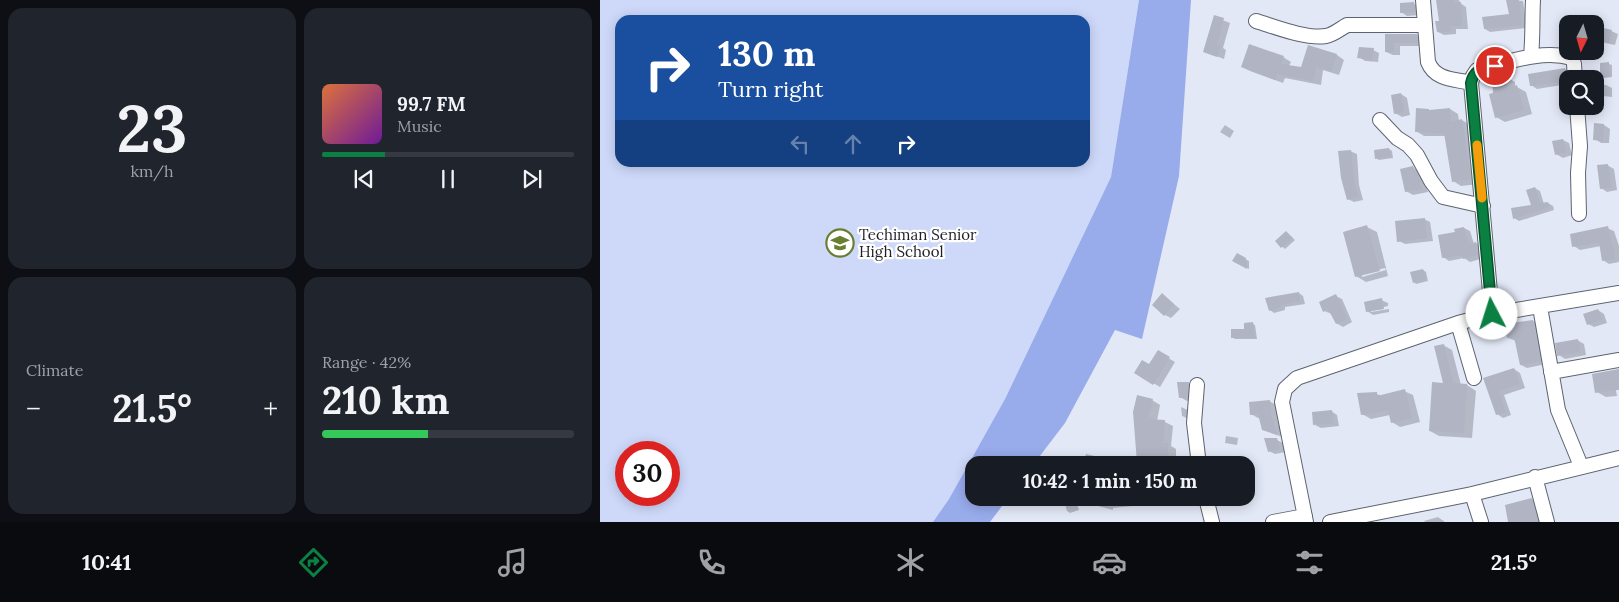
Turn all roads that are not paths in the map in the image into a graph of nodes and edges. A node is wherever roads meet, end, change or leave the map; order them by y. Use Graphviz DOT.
graph roads {
  1 [pos="1423,0"];
  2 [pos="1533,0"];
  3 [pos="1256,21"];
  4 [pos="1425,25"];
  5 [pos="1531,56"];
  6 [pos="1574,70"];
  7 [pos="1471,83"];
  8 [pos="1578,115"];
  9 [pos="1380,120"];
  10 [pos="1483,206"];
  11 [pos="1579,214"];
  12 [pos="1619,293"];
  13 [pos="1540,307"];
  14 [pos="1492,314"];
  15 [pos="1458,323"];
  16 [pos="1619,360"];
  17 [pos="1551,372"];
  18 [pos="1474,378"];
  19 [pos="1197,386"];
  20 [pos="1198,456"];
  21 [pos="1619,458"];
  22 [pos="1582,466"];
  23 [pos="1536,477"];
  24 [pos="1472,494"];
  25 [pos="1208,506"];
  26 [pos="1305,519"];
  27 [pos="1212,522"];
  28 [pos="1273,522"];
  29 [pos="1330,522"];
  30 [pos="1481,522"];
  31 [pos="1547,522"];
  1 -- 4 [label="street"];
  2 -- 5 [label="street"];
  3 -- 4 [label="street"];
  4 -- 7 [label="street"];
  5 -- 6 [label="street"];
  5 -- 7 [label="street"];
  7 -- 10 [label="street"];
  8 -- 11 [label="street"];
  9 -- 10 [label="street"];
  10 -- 14 [label="street"];
  12 -- 13 [label="street"];
  13 -- 14 [label="street"];
  13 -- 17 [label="street"];
  14 -- 15 [label="street"];
  15 -- 18 [label="street"];
  15 -- 26 [label="street"];
  16 -- 17 [label="street"];
  17 -- 22 [label="street"];
  19 -- 20 [label="street"];
  21 -- 22 [label="street"];
  22 -- 23 [label="street"];
  23 -- 24 [label="street"];
  23 -- 31 [label="street"];
  24 -- 29 [label="street"];
  24 -- 30 [label="street"];
  25 -- 27 [label="street"];
  26 -- 28 [label="street"];
}
